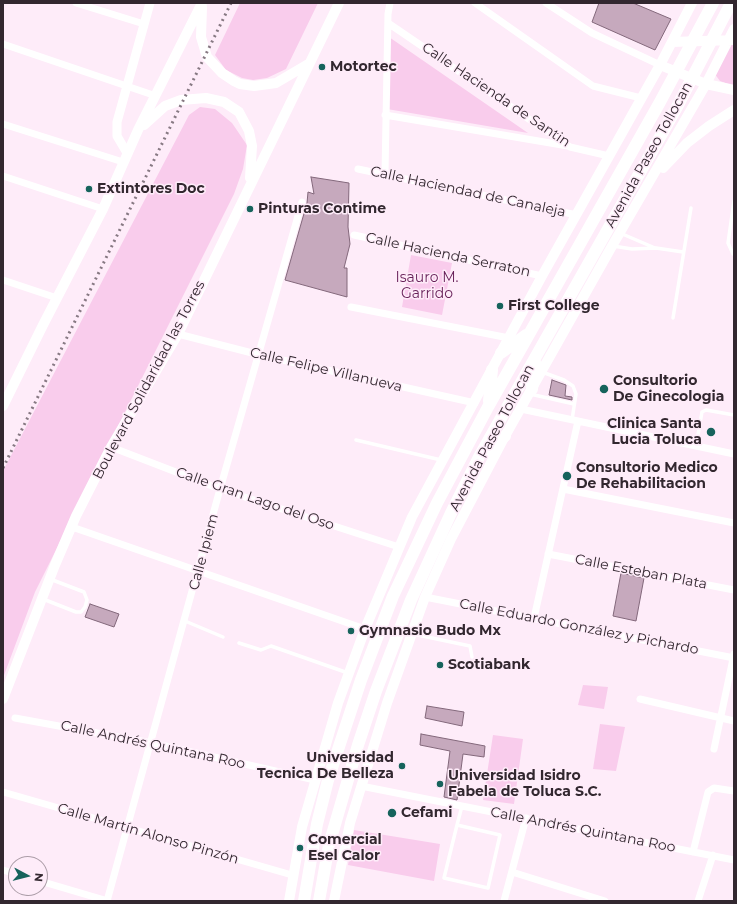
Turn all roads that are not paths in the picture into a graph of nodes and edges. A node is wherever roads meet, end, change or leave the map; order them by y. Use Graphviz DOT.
graph roads {
  1 [pos="76,3"];
  2 [pos="150,3"];
  3 [pos="202,3"];
  4 [pos="340,3"];
  5 [pos="390,3"];
  6 [pos="475,3"];
  7 [pos="546,3"];
  8 [pos="692,3"];
  9 [pos="713,3"];
  10 [pos="731,3"];
  11 [pos="388,23"];
  12 [pos="144,24"];
  13 [pos="734,29"];
  14 [pos="731,41"];
  15 [pos="672,42"];
  16 [pos="3,44"];
  17 [pos="310,62"];
  18 [pos="660,65"];
  19 [pos="706,84"];
  20 [pos="127,85"];
  21 [pos="734,90"];
  22 [pos="156,96"];
  23 [pos="641,98"];
  24 [pos="733,112"];
  25 [pos="385,115"];
  26 [pos="3,124"];
  27 [pos="138,130"];
  28 [pos="570,147"];
  29 [pos="609,156"];
  30 [pos="125,158"];
  31 [pos="358,169"];
  32 [pos="385,174"];
  33 [pos="3,176"];
  34 [pos="653,178"];
  35 [pos="248,186"];
  36 [pos="734,201"];
  37 [pos="302,202"];
  38 [pos="691,208"];
  39 [pos="103,209"];
  40 [pos="577,215"];
  41 [pos="620,232"];
  42 [pos="354,235"];
  43 [pos="612,246"];
  44 [pos="656,248"];
  45 [pos="684,252"];
  46 [pos="733,254"];
  47 [pos="542,276"];
  48 [pos="3,280"];
  49 [pos="57,298"];
  50 [pos="351,307"];
  51 [pos="673,318"];
  52 [pos="528,333"];
  53 [pos="178,334"];
  54 [pos="509,338"];
  55 [pos="501,353"];
  56 [pos="260,355"];
  57 [pos="536,355"];
  58 [pos="492,370"];
  59 [pos="542,372"];
  60 [pos="7,391"];
  61 [pos="531,391"];
  62 [pos="475,403"];
  63 [pos="574,404"];
  64 [pos="3,406"];
  65 [pos="488,407"];
  66 [pos="521,410"];
  67 [pos="734,415"];
  68 [pos="575,421"];
  69 [pos="505,436"];
  70 [pos="356,440"];
  71 [pos="111,447"];
  72 [pos="695,447"];
  73 [pos="734,454"];
  74 [pos="479,457"];
  75 [pos="442,460"];
  76 [pos="220,489"];
  77 [pos="563,489"];
  78 [pos="734,523"];
  79 [pos="72,527"];
  80 [pos="399,547"];
  81 [pos="548,554"];
  82 [pos="199,573"];
  83 [pos="50,579"];
  84 [pos="734,590"];
  85 [pos="425,597"];
  86 [pos="42,599"];
  87 [pos="534,618"];
  88 [pos="186,621"];
  89 [pos="365,629"];
  90 [pos="412,633"];
  91 [pos="223,637"];
  92 [pos="239,643"];
  93 [pos="734,656"];
  94 [pos="472,657"];
  95 [pos="349,673"];
  96 [pos="3,699"];
  97 [pos="640,699"];
  98 [pos="15,718"];
  99 [pos="721,718"];
  100 [pos="734,720"];
  101 [pos="152,743"];
  102 [pos="714,749"];
  103 [pos="315,780"];
  104 [pos="361,786"];
  105 [pos="3,792"];
  106 [pos="734,792"];
  107 [pos="462,806"];
  108 [pos="526,818"];
  109 [pos="457,825"];
  110 [pos="127,829"];
  111 [pos="693,852"];
  112 [pos="713,855"];
  113 [pos="734,860"];
  114 [pos="512,872"];
  115 [pos="292,875"];
  116 [pos="48,883"];
  117 [pos="107,901"];
  118 [pos="289,901"];
  119 [pos="304,901"];
  120 [pos="319,901"];
  121 [pos="334,901"];
  122 [pos="504,901"];
  123 [pos="605,901"];
  124 [pos="698,901"];
  1 -- 12 [label="street"];
  2 -- 12 [label="street"];
  3 -- 17 [label="main road"];
  3 -- 22 [label="main road"];
  4 -- 17 [label="main road, Boulevard Solidaridad las Torres"];
  5 -- 11 [label="street"];
  6 -- 23 [label="street"];
  7 -- 18 [label="street"];
  8 -- 15 [label="main road"];
  9 -- 52 [label="highway, Avenida Paseo Tollocan"];
  10 -- 57 [label="highway, Avenida Paseo Tollocan"];
  11 -- 25 [label="street"];
  11 -- 28 [label="street, Calle Hacienda de Santin"];
  12 -- 20 [label="street"];
  13 -- 14 [label="main road, Avenida Paseo Tollocan"];
  14 -- 15 [label="main road"];
  14 -- 19 [label="main road, Avenida Paseo Tollocan"];
  15 -- 18 [label="main road"];
  16 -- 20 [label="street"];
  17 -- 35 [label="main road, Boulevard Solidaridad las Torres"];
  18 -- 19 [label="main road"];
  18 -- 23 [label="main road"];
  19 -- 21 [label="main road"];
  19 -- 34 [label="main road, Avenida Paseo Tollocan"];
  20 -- 22 [label="street"];
  20 -- 30 [label="street"];
  22 -- 27 [label="main road"];
  23 -- 29 [label="main road"];
  24 -- 34 [label="main road"];
  25 -- 28 [label="street"];
  25 -- 32 [label="street"];
  26 -- 30 [label="street"];
  27 -- 30 [label="main road"];
  27 -- 35 [label="main road"];
  28 -- 29 [label="street, Calle Hacienda de Santin"];
  29 -- 40 [label="main road"];
  30 -- 39 [label="main road"];
  31 -- 32 [label="street, Calle Haciendad de Canaleja"];
  32 -- 40 [label="street, Calle Haciendad de Canaleja"];
  33 -- 39 [label="street"];
  34 -- 41 [label="main road, Avenida Paseo Tollocan"];
  35 -- 53 [label="main road, Boulevard Solidaridad las Torres"];
  36 -- 46 [label="lane"];
  37 -- 56 [label="street, Calle Ipiem"];
  38 -- 45 [label="lane"];
  39 -- 49 [label="main road"];
  40 -- 47 [label="main road"];
  41 -- 43 [label="main road, Avenida Paseo Tollocan"];
  41 -- 44 [label="lane"];
  42 -- 47 [label="street, Calle Hacienda Serraton"];
  43 -- 44 [label="lane"];
  43 -- 59 [label="main road, Avenida Paseo Tollocan"];
  44 -- 45 [label="lane"];
  45 -- 51 [label="lane"];
  47 -- 54 [label="main road"];
  48 -- 49 [label="street"];
  49 -- 60 [label="main road"];
  50 -- 54 [label="street"];
  52 -- 55 [label="highway"];
  52 -- 65 [label="highway, Avenida Paseo Tollocan"];
  53 -- 56 [label="street, Calle Felipe Villanueva"];
  53 -- 71 [label="main road, Boulevard Solidaridad las Torres"];
  54 -- 55 [label="main road"];
  55 -- 58 [label="main road"];
  56 -- 62 [label="street, Calle Felipe Villanueva"];
  56 -- 76 [label="street, Calle Ipiem"];
  57 -- 61 [label="highway"];
  57 -- 74 [label="highway, Avenida Paseo Tollocan"];
  58 -- 62 [label="main road"];
  58 -- 65 [label="highway"];
  59 -- 61 [label="main road, Avenida Paseo Tollocan"];
  59 -- 63 [label="lane"];
  60 -- 64 [label="main road"];
  61 -- 63 [label="lane"];
  61 -- 66 [label="main road, Avenida Paseo Tollocan"];
  62 -- 75 [label="main road"];
  63 -- 68 [label="lane"];
  65 -- 119 [label="highway, Avenida Paseo Tollocan"];
  66 -- 68 [label="street"];
  66 -- 69 [label="main road, Avenida Paseo Tollocan"];
  67 -- 72 [label="lane"];
  68 -- 72 [label="street"];
  68 -- 77 [label="street"];
  69 -- 74 [label="highway"];
  69 -- 85 [label="main road, Avenida Paseo Tollocan"];
  70 -- 75 [label="lane"];
  71 -- 76 [label="street, Calle Gran Lago del Oso"];
  71 -- 79 [label="main road, Boulevard Solidaridad las Torres"];
  72 -- 73 [label="street"];
  74 -- 120 [label="highway, Avenida Paseo Tollocan"];
  75 -- 80 [label="main road"];
  76 -- 80 [label="street, Calle Gran Lago del Oso"];
  76 -- 82 [label="street, Calle Ipiem"];
  77 -- 78 [label="street"];
  77 -- 81 [label="street"];
  79 -- 82 [label="street"];
  79 -- 83 [label="main road, Boulevard Solidaridad las Torres"];
  80 -- 89 [label="main road"];
  81 -- 84 [label="street, Calle Esteban Plata"];
  81 -- 87 [label="street"];
  82 -- 88 [label="street, Calle Ipiem"];
  82 -- 89 [label="street"];
  83 -- 86 [label="main road, Boulevard Solidaridad las Torres"];
  83 -- 86 [label="lane"];
  85 -- 87 [label="street, Calle Eduardo González y Pichardo"];
  85 -- 90 [label="main road, Avenida Paseo Tollocan"];
  86 -- 96 [label="main road, Boulevard Solidaridad las Torres"];
  87 -- 93 [label="street, Calle Eduardo González y Pichardo"];
  88 -- 91 [label="lane"];
  88 -- 101 [label="street, Calle Ipiem"];
  89 -- 95 [label="main road"];
  90 -- 94 [label="lane"];
  90 -- 104 [label="main road, Avenida Paseo Tollocan"];
  92 -- 95 [label="lane"];
  93 -- 99 [label="street"];
  95 -- 103 [label="main road"];
  97 -- 99 [label="street"];
  98 -- 101 [label="street, Calle Andrés Quintana Roo"];
  99 -- 100 [label="street"];
  99 -- 102 [label="street"];
  101 -- 103 [label="street, Calle Andrés Quintana Roo"];
  101 -- 110 [label="street, Calle Ipiem"];
  103 -- 115 [label="main road"];
  104 -- 107 [label="street, Calle Andrés Quintana Roo"];
  104 -- 121 [label="main road, Avenida Paseo Tollocan"];
  105 -- 110 [label="street, Calle Martín Alonso Pinzón"];
  106 -- 111 [label="street"];
  107 -- 108 [label="street, Calle Andrés Quintana Roo"];
  107 -- 109 [label="lane"];
  108 -- 111 [label="street, Calle Andrés Quintana Roo"];
  108 -- 114 [label="street"];
  109 -- 109 [label="lane"];
  110 -- 115 [label="street, Calle Martín Alonso Pinzón"];
  110 -- 117 [label="street, Calle Ipiem"];
  111 -- 112 [label="street, Calle Andrés Quintana Roo"];
  112 -- 113 [label="street, Calle Andrés Quintana Roo"];
  112 -- 124 [label="street"];
  114 -- 122 [label="street"];
  114 -- 123 [label="street"];
  115 -- 118 [label="main road"];
  116 -- 117 [label="street"];
}
